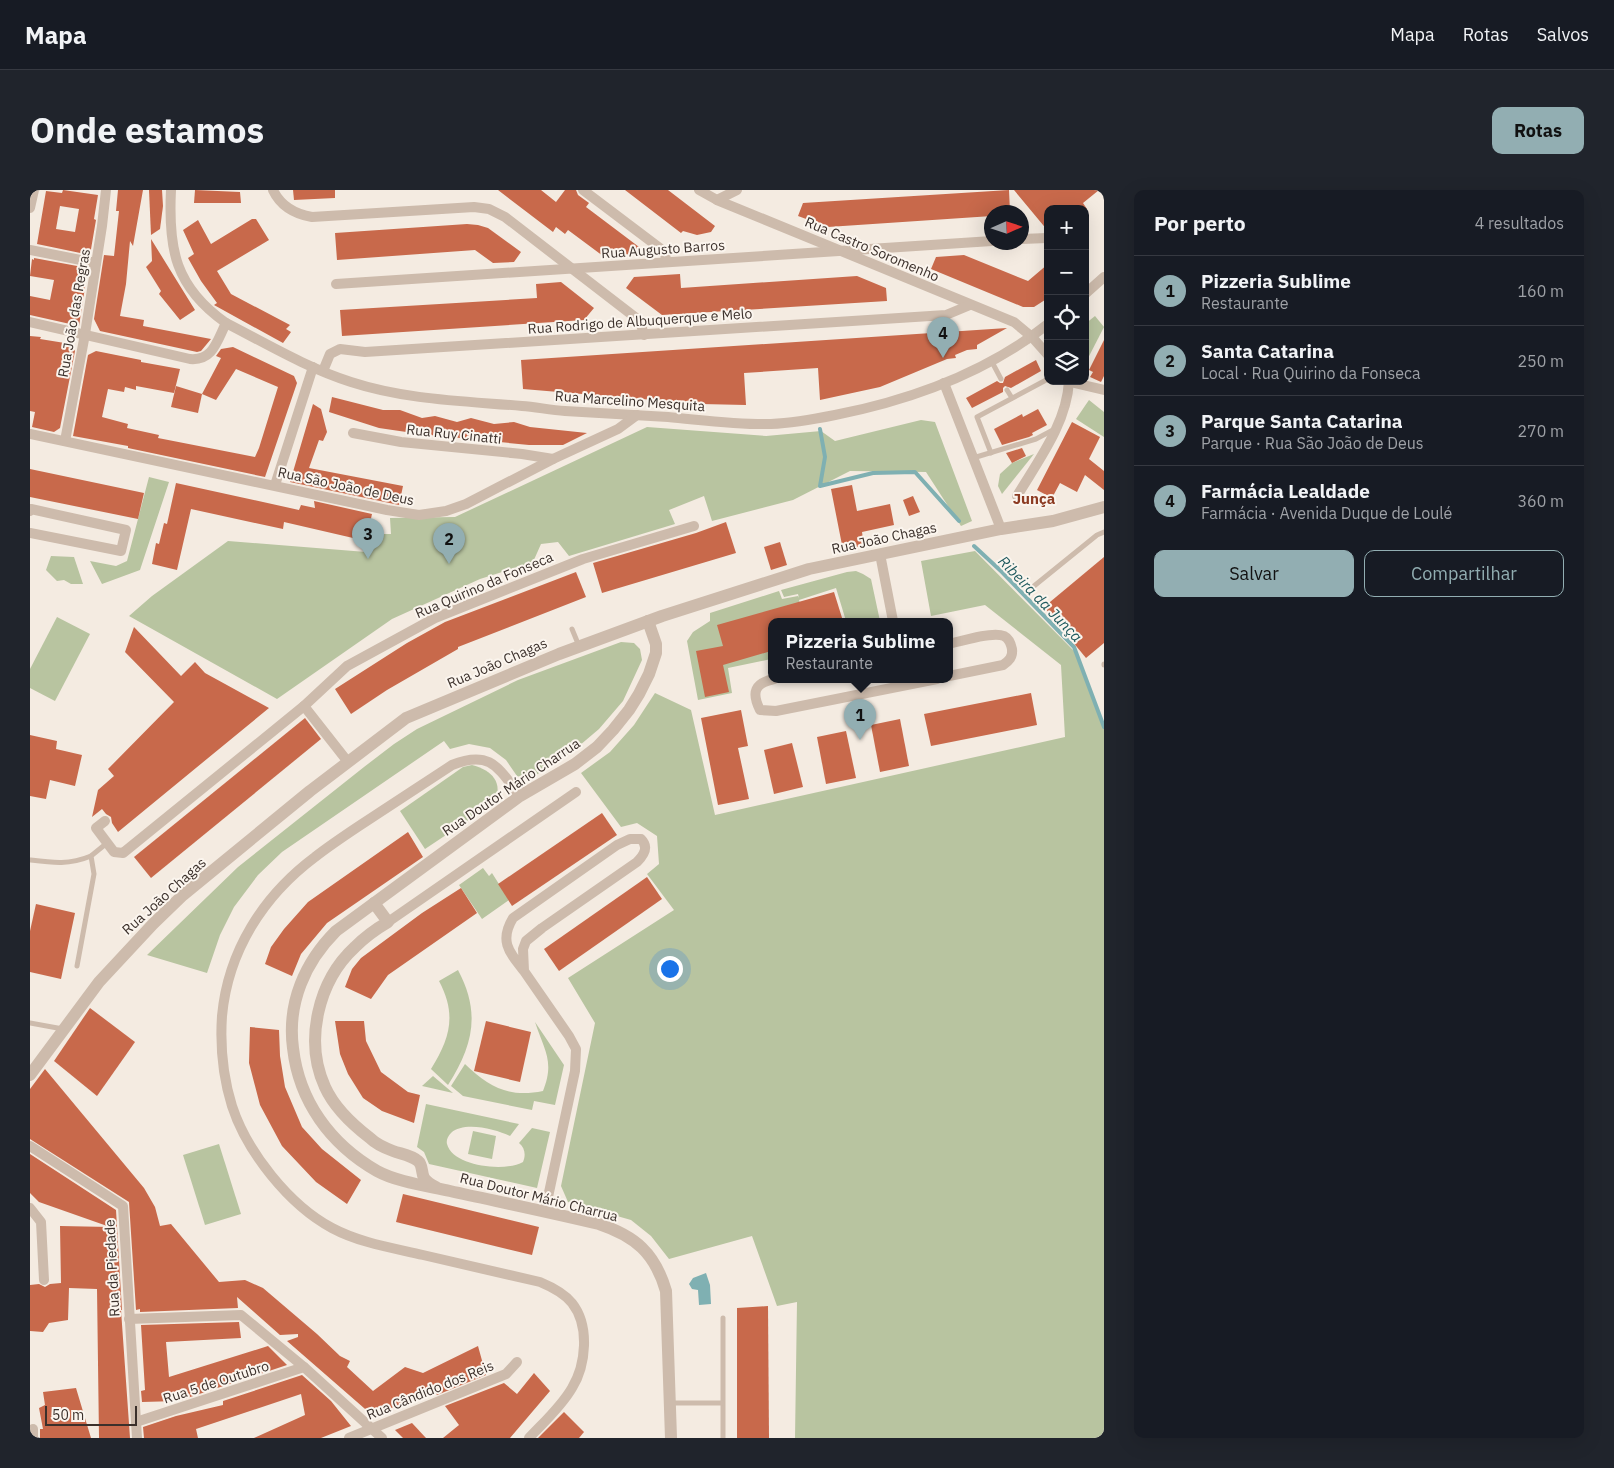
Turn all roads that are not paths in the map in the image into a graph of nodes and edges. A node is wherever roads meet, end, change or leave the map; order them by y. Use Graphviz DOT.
graph roads {
  1 [pos="34,190"];
  2 [pos="106,190"];
  3 [pos="171,190"];
  4 [pos="273,190"];
  5 [pos="583,190"];
  6 [pos="699,190"];
  7 [pos="737,190"];
  8 [pos="717,200"];
  9 [pos="30,208"];
  10 [pos="1044,238"];
  11 [pos="1029,239"];
  12 [pos="984,241"];
  13 [pos="30,250"];
  14 [pos="841,250"];
  15 [pos="666,262"];
  16 [pos="96,263"];
  17 [pos="573,269"];
  18 [pos="1104,277"];
  19 [pos="336,284"];
  20 [pos="1089,290"];
  21 [pos="970,305"];
  22 [pos="30,322"];
  23 [pos="226,323"];
  24 [pos="1044,327"];
  25 [pos="85,334"];
  26 [pos="644,335"];
  27 [pos="1032,336"];
  28 [pos="1044,350"];
  29 [pos="992,362"];
  30 [pos="318,369"];
  31 [pos="1001,379"];
  32 [pos="1044,381"];
  33 [pos="944,383"];
  34 [pos="1069,385"];
  35 [pos="1083,385"];
  36 [pos="1007,390"];
  37 [pos="1104,390"];
  38 [pos="1012,398"];
  39 [pos="637,415"];
  40 [pos="1056,429"];
  41 [pos="353,433"];
  42 [pos="30,434"];
  43 [pos="65,441"];
  44 [pos="991,453"];
  45 [pos="973,458"];
  46 [pos="553,459"];
  47 [pos="275,485"];
  48 [pos="1018,496"];
  49 [pos="1104,507"];
  50 [pos="30,511"];
  51 [pos="694,526"];
  52 [pos="1001,529"];
  53 [pos="1104,532"];
  54 [pos="30,533"];
  55 [pos="880,554"];
  56 [pos="1034,586"];
  57 [pos="892,618"];
  58 [pos="648,622"];
  59 [pos="572,629"];
  60 [pos="953,643"];
  61 [pos="579,647"];
  62 [pos="953,675"];
  63 [pos="768,680"];
  64 [pos="899,683"];
  65 [pos="304,706"];
  66 [pos="348,762"];
  67 [pos="576,792"];
  68 [pos="520,796"];
  69 [pos="105,821"];
  70 [pos="107,843"];
  71 [pos="91,856"];
  72 [pos="30,860"];
  73 [pos="374,903"];
  74 [pos="356,915"];
  75 [pos="388,922"];
  76 [pos="371,933"];
  77 [pos="77,966"];
  78 [pos="524,971"];
  79 [pos="30,1023"];
  80 [pos="63,1029"];
  81 [pos="30,1075"];
  82 [pos="30,1146"];
  83 [pos="419,1161"];
  84 [pos="404,1180"];
  85 [pos="437,1188"];
  86 [pos="30,1208"];
  87 [pos="544,1211"];
  88 [pos="44,1280"];
  89 [pos="722,1318"];
  90 [pos="129,1319"];
  91 [pos="517,1362"];
  92 [pos="304,1367"];
  93 [pos="670,1403"];
  94 [pos="722,1403"];
  95 [pos="136,1422"];
  96 [pos="371,1428"];
  97 [pos="137,1438"];
  98 [pos="348,1438"];
  99 [pos="382,1438"];
  100 [pos="528,1438"];
  101 [pos="671,1438"];
  102 [pos="723,1438"];
  1 -- 9 [label="street"];
  2 -- 16 [label="street, Rua João das Regras"];
  3 -- 23 [label="street, Rua Marcelino Mesquita"];
  4 -- 17 [label="street"];
  5 -- 15 [label="street"];
  6 -- 8 [label="street, Rua Castro Soromenho"];
  7 -- 8 [label="street"];
  8 -- 14 [label="street, Rua Castro Soromenho"];
  10 -- 11 [label="street"];
  12 -- 14 [label="street, Rua Augusto Barros"];
  13 -- 16 [label="street"];
  14 -- 15 [label="street, Rua Augusto Barros"];
  14 -- 21 [label="street, Rua Castro Soromenho"];
  15 -- 17 [label="street, Rua Augusto Barros"];
  16 -- 25 [label="street, Rua João das Regras"];
  17 -- 19 [label="street, Rua Augusto Barros"];
  17 -- 26 [label="street"];
  18 -- 20 [label="street"];
  21 -- 26 [label="street, Rua Rodrigo de Albuquerque e Melo"];
  21 -- 27 [label="street, Rua Castro Soromenho"];
  22 -- 25 [label="street"];
  23 -- 25 [label="street"];
  23 -- 30 [label="street, Rua Marcelino Mesquita"];
  24 -- 27 [label="street, Rua Marcelino Mesquita"];
  25 -- 43 [label="street, Rua João das Regras"];
  26 -- 30 [label="street, Rua Rodrigo de Albuquerque e Melo"];
  27 -- 28 [label="street, Rua Castro Soromenho"];
  27 -- 29 [label="street, Rua Marcelino Mesquita"];
  29 -- 31 [label="lane"];
  29 -- 33 [label="street, Rua Marcelino Mesquita"];
  30 -- 39 [label="street, Rua Marcelino Mesquita"];
  30 -- 47 [label="street, Rua Rodrigo de Albuquerque e Melo"];
  32 -- 38 [label="lane"];
  33 -- 39 [label="street, Rua Marcelino Mesquita"];
  33 -- 45 [label="street"];
  34 -- 40 [label="street"];
  35 -- 37 [label="street"];
  36 -- 38 [label="lane"];
  38 -- 44 [label="lane"];
  39 -- 46 [label="street, Rua São João de Deus"];
  40 -- 44 [label="lane"];
  40 -- 48 [label="street"];
  41 -- 46 [label="street, Rua Ruy Cinatti"];
  42 -- 43 [label="street, Rua São João de Deus"];
  43 -- 47 [label="street, Rua São João de Deus"];
  44 -- 45 [label="lane"];
  45 -- 52 [label="street"];
  46 -- 47 [label="street, Rua São João de Deus"];
  49 -- 52 [label="street, Rua João Chagas"];
  50 -- 54 [label="street"];
  51 -- 65 [label="street, Rua Quirino da Fonseca"];
  52 -- 55 [label="street, Rua João Chagas"];
  53 -- 56 [label="lane"];
  55 -- 57 [label="street"];
  55 -- 58 [label="street, Rua João Chagas"];
  58 -- 61 [label="street, Rua João Chagas"];
  58 -- 68 [label="street, Rua Doutor Mário Charrua"];
  59 -- 61 [label="lane"];
  60 -- 62 [label="street"];
  61 -- 66 [label="street, Rua João Chagas"];
  63 -- 64 [label="street"];
  65 -- 66 [label="street"];
  65 -- 70 [label="street, Rua Quirino da Fonseca"];
  66 -- 80 [label="street, Rua João Chagas"];
  67 -- 75 [label="street"];
  68 -- 73 [label="street, Rua Doutor Mário Charrua"];
  68 -- 100 [label="street"];
  69 -- 70 [label="street"];
  70 -- 71 [label="lane"];
  71 -- 72 [label="lane"];
  71 -- 77 [label="lane"];
  73 -- 74 [label="street, Rua Doutor Mário Charrua"];
  73 -- 75 [label="street"];
  74 -- 76 [label="street"];
  74 -- 84 [label="street, Rua Doutor Mário Charrua"];
  75 -- 76 [label="street"];
  76 -- 83 [label="street"];
  78 -- 78 [label="street"];
  78 -- 87 [label="street"];
  79 -- 80 [label="lane"];
  80 -- 81 [label="street, Rua João Chagas"];
  82 -- 90 [label="street, Rua da Piedade"];
  83 -- 84 [label="street"];
  83 -- 85 [label="street"];
  84 -- 85 [label="street, Rua Doutor Mário Charrua"];
  85 -- 87 [label="street, Rua Doutor Mário Charrua"];
  86 -- 88 [label="street"];
  87 -- 93 [label="street, Rua Doutor Mário Charrua"];
  89 -- 94 [label="lane"];
  90 -- 92 [label="street"];
  90 -- 95 [label="street, Rua da Piedade"];
  91 -- 96 [label="street, Rua Cândido dos Reis"];
  92 -- 95 [label="street, Rua 5 de Outubro"];
  92 -- 96 [label="street"];
  93 -- 94 [label="lane"];
  93 -- 101 [label="street, Rua Doutor Mário Charrua"];
  94 -- 102 [label="lane"];
  95 -- 97 [label="street, Rua da Piedade"];
  96 -- 98 [label="street, Rua Cândido dos Reis"];
  96 -- 99 [label="street"];
}
